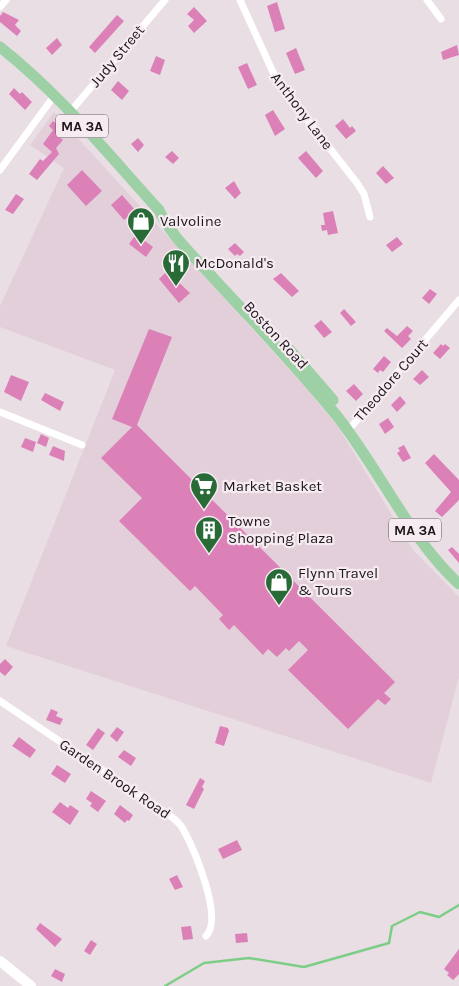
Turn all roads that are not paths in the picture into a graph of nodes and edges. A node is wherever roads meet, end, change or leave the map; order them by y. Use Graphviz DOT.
graph roads {
  1 [pos="6,0"];
  2 [pos="165,0"];
  3 [pos="240,0"];
  4 [pos="427,0"];
  5 [pos="0,7"];
  6 [pos="441,19"];
  7 [pos="0,47"];
  8 [pos="54,96"];
  9 [pos="70,112"];
  10 [pos="0,170"];
  11 [pos="159,210"];
  12 [pos="370,217"];
  13 [pos="459,300"];
  14 [pos="0,412"];
  15 [pos="352,426"];
  16 [pos="82,445"];
  17 [pos="377,472"];
  18 [pos="459,584"];
  19 [pos="0,701"];
  20 [pos="206,936"];
  21 [pos="0,961"];
  22 [pos="30,986"];
  1 -- 5 [label="street"];
  2 -- 9 [label="street, Judy Street"];
  3 -- 12 [label="street, Anthony Lane"];
  4 -- 6 [label="street"];
  7 -- 8 [label="main road, Boston Road / MA 3A"];
  8 -- 9 [label="main road, Boston Road / MA 3A"];
  8 -- 10 [label="street"];
  9 -- 11 [label="main road, Boston Road / MA 3A"];
  11 -- 15 [label="main road, Boston Road / MA 3A"];
  11 -- 17 [label="main road, Boston Road / MA 3A"];
  13 -- 15 [label="street, Theodore Court"];
  14 -- 16 [label="street"];
  15 -- 17 [label="main road, Boston Road / MA 3A"];
  17 -- 18 [label="main road, Boston Road / MA 3A"];
  19 -- 20 [label="street, Garden Brook Road"];
  21 -- 22 [label="street"];
}
